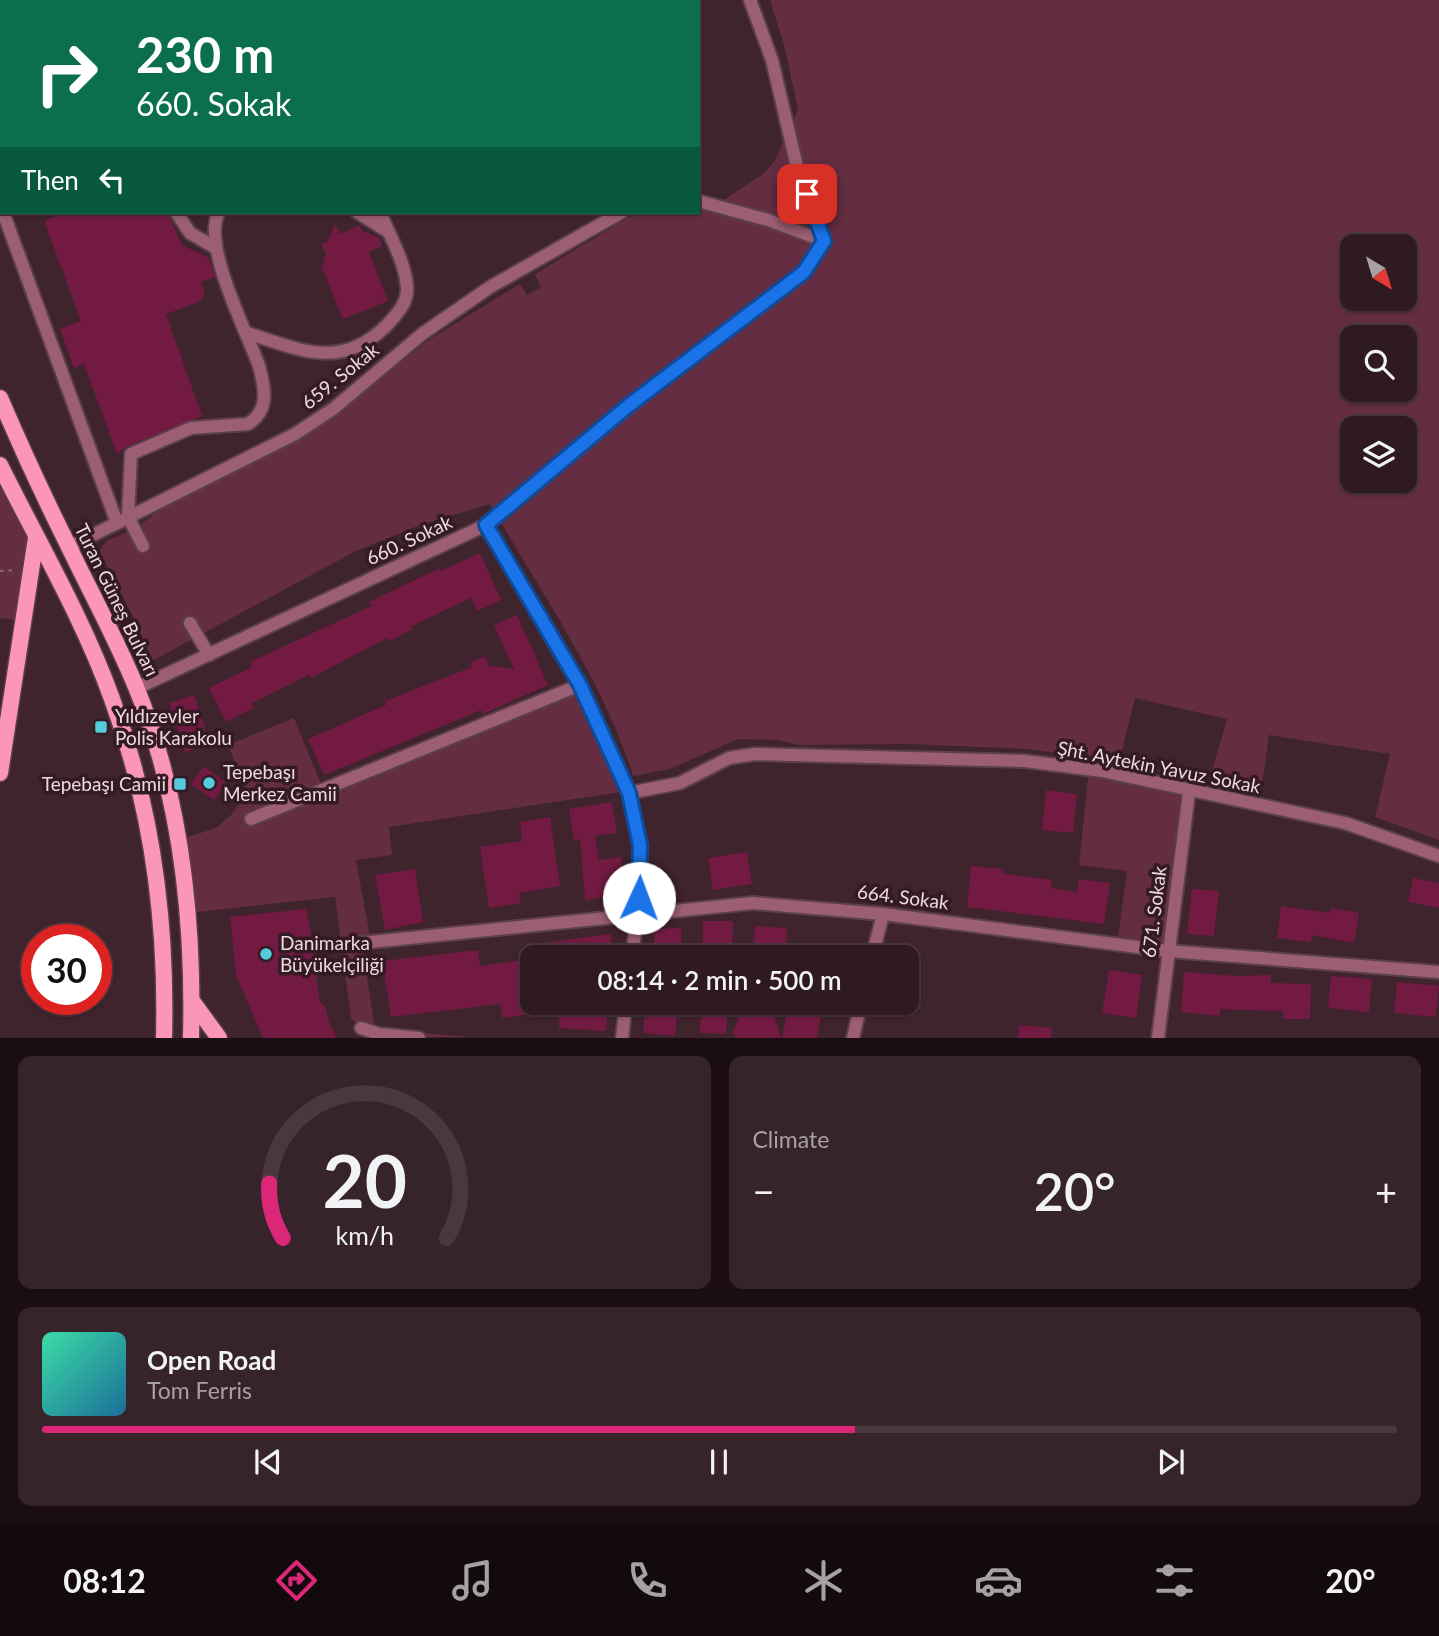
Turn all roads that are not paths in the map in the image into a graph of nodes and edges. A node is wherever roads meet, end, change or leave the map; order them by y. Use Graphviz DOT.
graph roads {
  1 [pos="750,0"];
  2 [pos="700,202"];
  3 [pos="4,214"];
  4 [pos="177,214"];
  5 [pos="218,214"];
  6 [pos="360,214"];
  7 [pos="381,214"];
  8 [pos="618,214"];
  9 [pos="387,231"];
  10 [pos="824,241"];
  11 [pos="216,248"];
  12 [pos="247,333"];
  13 [pos="0,398"];
  14 [pos="0,465"];
  15 [pos="123,520"];
  16 [pos="486,525"];
  17 [pos="36,538"];
  18 [pos="69,547"];
  19 [pos="143,547"];
  20 [pos="190,623"];
  21 [pos="209,654"];
  22 [pos="580,685"];
  23 [pos="137,688"];
  24 [pos="2,750"];
  25 [pos="0,773"];
  26 [pos="1189,792"];
  27 [pos="629,793"];
  28 [pos="251,819"];
  29 [pos="1439,856"];
  30 [pos="883,914"];
  31 [pos="638,915"];
  32 [pos="362,943"];
  33 [pos="634,945"];
  34 [pos="875,945"];
  35 [pos="1168,951"];
  36 [pos="1439,972"];
  37 [pos="192,1001"];
  38 [pos="625,1015"];
  39 [pos="858,1015"];
  40 [pos="361,1028"];
  41 [pos="164,1038"];
  42 [pos="191,1038"];
  43 [pos="219,1038"];
  44 [pos="419,1038"];
  45 [pos="622,1038"];
  46 [pos="853,1038"];
  47 [pos="1158,1038"];
  1 -- 10 [label="street"];
  2 -- 10 [label="street"];
  3 -- 15 [label="street"];
  4 -- 11 [label="street"];
  5 -- 11 [label="street"];
  6 -- 9 [label="street"];
  7 -- 9 [label="street"];
  8 -- 15 [label="street, 659. Sokak"];
  9 -- 12 [label="street"];
  10 -- 16 [label="street, 660. Sokak"];
  11 -- 12 [label="street"];
  12 -- 15 [label="street"];
  13 -- 18 [label="main road, Turan Güneş Bulvarı"];
  14 -- 17 [label="main road"];
  15 -- 18 [label="street, 659. Sokak"];
  15 -- 19 [label="street"];
  16 -- 21 [label="street, 660. Sokak"];
  16 -- 22 [label="street"];
  17 -- 24 [label="main road"];
  17 -- 41 [label="main road"];
  18 -- 23 [label="main road, Turan Güneş Bulvarı"];
  20 -- 21 [label="street"];
  21 -- 23 [label="street, 660. Sokak"];
  22 -- 27 [label="street"];
  22 -- 28 [label="street"];
  23 -- 37 [label="main road, Turan Güneş Bulvarı"];
  24 -- 25 [label="main road"];
  26 -- 27 [label="street, Şht. Aytekin Yavuz Sokak"];
  26 -- 29 [label="street, Şht. Aytekin Yavuz Sokak"];
  26 -- 35 [label="street, 671. Sokak"];
  27 -- 31 [label="street"];
  30 -- 31 [label="street, 664. Sokak"];
  30 -- 34 [label="street"];
  30 -- 35 [label="street, 664. Sokak"];
  31 -- 32 [label="street, 664. Sokak"];
  31 -- 33 [label="street"];
  35 -- 36 [label="street, 664. Sokak"];
  35 -- 47 [label="street, 671. Sokak"];
  37 -- 42 [label="main road, Turan Güneş Bulvarı"];
  37 -- 43 [label="main road"];
  38 -- 45 [label="street"];
  39 -- 46 [label="street"];
  40 -- 44 [label="street"];
}
